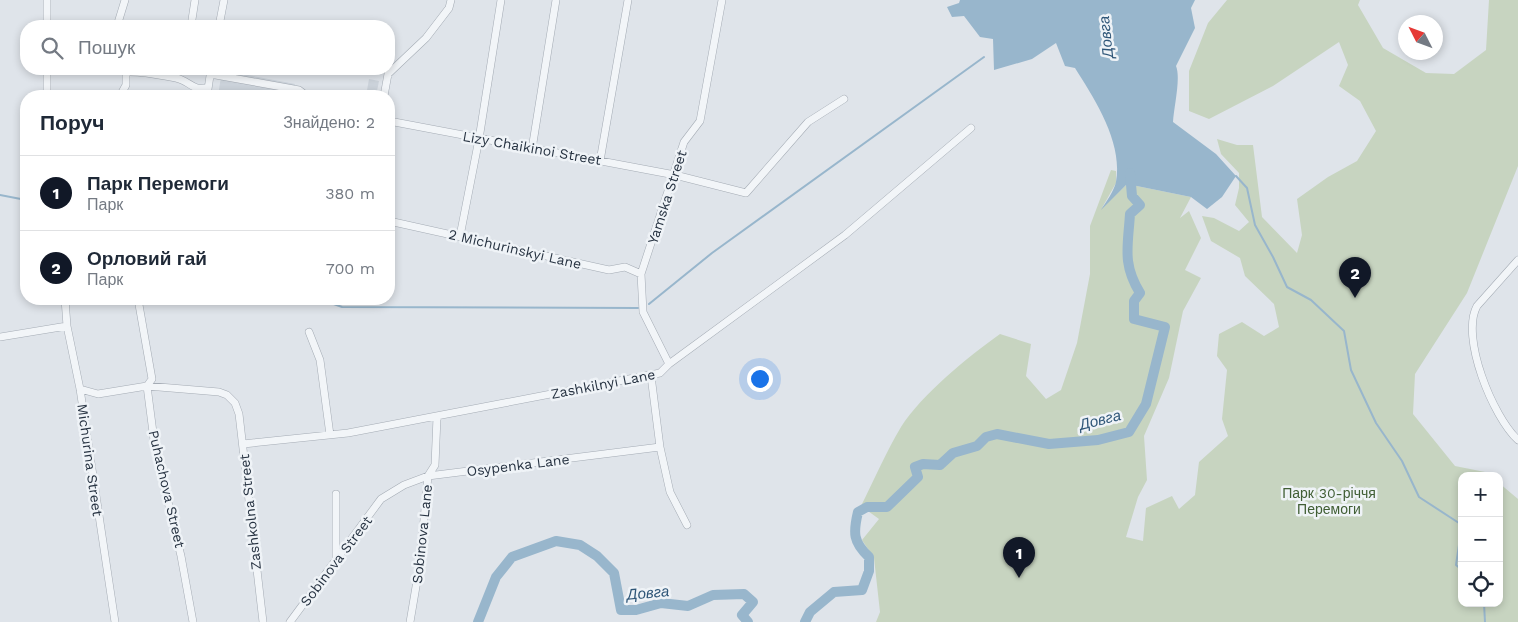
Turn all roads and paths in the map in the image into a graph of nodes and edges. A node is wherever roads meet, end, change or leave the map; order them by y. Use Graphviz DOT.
graph roads {
  1 [pos="47,0"];
  2 [pos="126,0"];
  3 [pos="195,0"];
  4 [pos="224,0"];
  5 [pos="451,0"];
  6 [pos="501,0"];
  7 [pos="556,0"];
  8 [pos="628,0"];
  9 [pos="722,0"];
  10 [pos="47,20"];
  11 [pos="119,20"];
  12 [pos="192,20"];
  13 [pos="220,20"];
  14 [pos="395,67"];
  15 [pos="47,75"];
  16 [pos="125,75"];
  17 [pos="162,75"];
  18 [pos="210,75"];
  19 [pos="226,75"];
  20 [pos="388,75"];
  21 [pos="208,87"];
  22 [pos="47,90"];
  23 [pos="123,90"];
  24 [pos="200,90"];
  25 [pos="200,90"];
  26 [pos="208,90"];
  27 [pos="299,90"];
  28 [pos="385,90"];
  29 [pos="844,99"];
  30 [pos="395,122"];
  31 [pos="971,128"];
  32 [pos="479,139"];
  33 [pos="532,148"];
  34 [pos="600,161"];
  35 [pos="676,175"];
  36 [pos="395,222"];
  37 [pos="460,236"];
  38 [pos="1518,260"];
  39 [pos="641,274"];
  40 [pos="65,305"];
  41 [pos="139,305"];
  42 [pos="67,326"];
  43 [pos="309,332"];
  44 [pos="0,337"];
  45 [pos="669,364"];
  46 [pos="651,376"];
  47 [pos="147,386"];
  48 [pos="80,389"];
  49 [pos="437,417"];
  50 [pos="330,435"];
  51 [pos="1518,440"];
  52 [pos="243,444"];
  53 [pos="660,447"];
  54 [pos="428,476"];
  55 [pos="336,494"];
  56 [pos="381,499"];
  57 [pos="687,525"];
  58 [pos="336,560"];
  59 [pos="115,622"];
  60 [pos="193,622"];
  61 [pos="263,622"];
  62 [pos="290,622"];
  63 [pos="410,622"];
  1 -- 10 [label="street"];
  2 -- 11 [label="street"];
  3 -- 12 [label="street"];
  4 -- 13 [label="street"];
  5 -- 14 [label="street"];
  6 -- 32 [label="street"];
  7 -- 33 [label="street"];
  8 -- 34 [label="street"];
  9 -- 35 [label="street, Yamska Street"];
  15 -- 22 [label="street"];
  16 -- 23 [label="street"];
  17 -- 25 [label="street"];
  18 -- 21 [label="street"];
  19 -- 27 [label="street"];
  20 -- 28 [label="street"];
  21 -- 24 [label="street"];
  21 -- 26 [label="street"];
  29 -- 35 [label="street, Lizy Chaikinoi Street"];
  30 -- 32 [label="street, Lizy Chaikinoi Street"];
  31 -- 45 [label="street, Zashkilnyi Lane"];
  32 -- 33 [label="street, Lizy Chaikinoi Street"];
  32 -- 37 [label="street"];
  33 -- 34 [label="street, Lizy Chaikinoi Street"];
  34 -- 35 [label="street, Lizy Chaikinoi Street"];
  35 -- 39 [label="street, Yamska Street"];
  36 -- 37 [label="street, 2 Michurinskyi Lane"];
  37 -- 39 [label="street, 2 Michurinskyi Lane"];
  38 -- 51 [label="street"];
  39 -- 45 [label="street, Yamska Street"];
  40 -- 42 [label="street, Michurina Street"];
  41 -- 47 [label="street, Puhachova Street"];
  42 -- 44 [label="street"];
  42 -- 48 [label="street, Michurina Street"];
  43 -- 50 [label="street"];
  45 -- 46 [label="street, Zashkilnyi Lane"];
  46 -- 49 [label="street, Zashkilnyi Lane"];
  46 -- 53 [label="street"];
  47 -- 48 [label="street"];
  47 -- 52 [label="street, Zashkolna Street"];
  47 -- 60 [label="street, Puhachova Street"];
  48 -- 59 [label="street, Michurina Street"];
  49 -- 50 [label="street, Zashkilnyi Lane"];
  49 -- 54 [label="street, Sobinova Lane"];
  50 -- 52 [label="street, Zashkilnyi Lane"];
  52 -- 61 [label="street, Zashkolna Street"];
  53 -- 54 [label="street, Osypenka Lane"];
  53 -- 57 [label="street"];
  54 -- 56 [label="street, Osypenka Lane"];
  54 -- 63 [label="street, Sobinova Lane"];
  55 -- 58 [label="street"];
  56 -- 58 [label="street, Sobinova Street"];
  58 -- 62 [label="street, Sobinova Street"];
}
